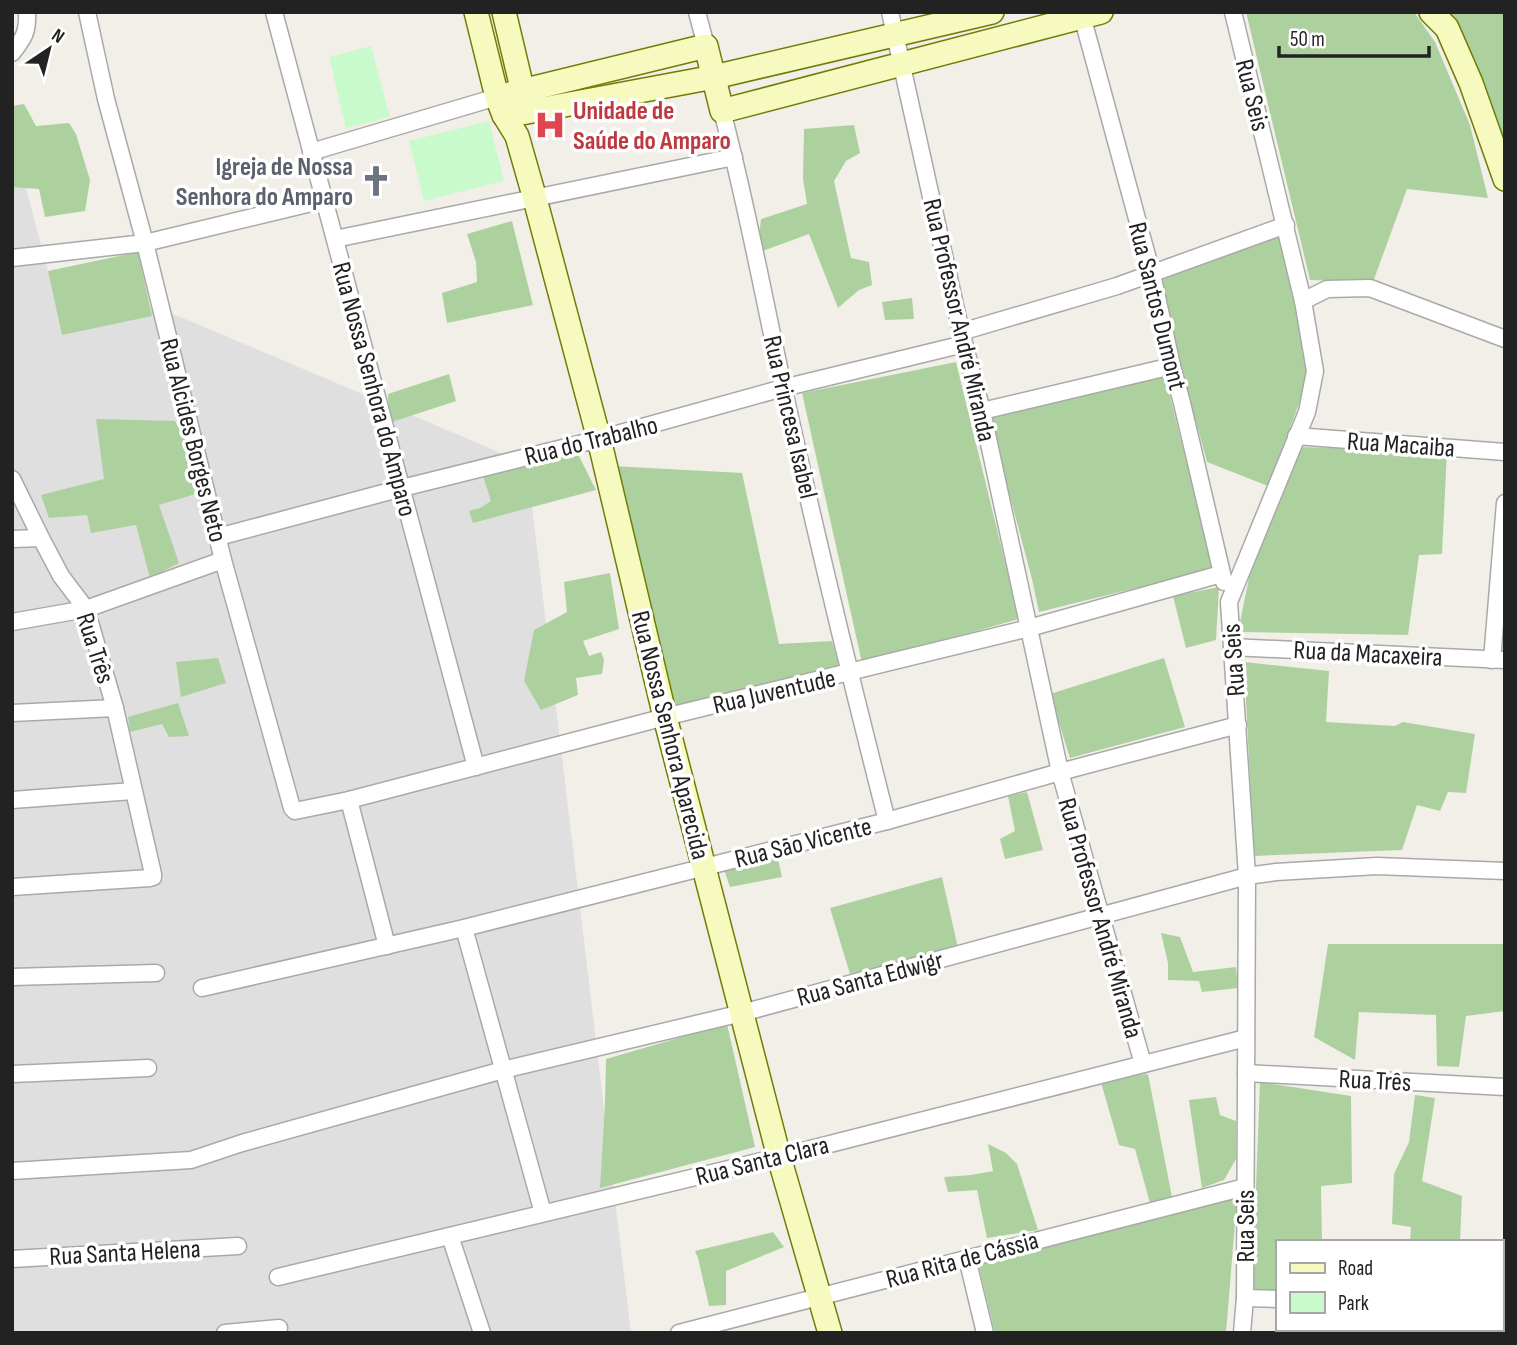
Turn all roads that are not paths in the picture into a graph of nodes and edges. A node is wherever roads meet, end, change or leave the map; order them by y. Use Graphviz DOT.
graph roads {
  1 [pos="27,12"];
  2 [pos="87,12"];
  3 [pos="274,12"];
  4 [pos="476,12"];
  5 [pos="504,12"];
  6 [pos="698,12"];
  7 [pos="890,12"];
  8 [pos="992,12"];
  9 [pos="1233,12"];
  10 [pos="1431,12"];
  11 [pos="1088,14"];
  12 [pos="896,35"];
  13 [pos="706,46"];
  14 [pos="12,53"];
  15 [pos="901,63"];
  16 [pos="713,77"];
  17 [pos="525,101"];
  18 [pos="500,106"];
  19 [pos="722,111"];
  20 [pos="517,136"];
  21 [pos="311,152"];
  22 [pos="734,157"];
  23 [pos="1505,179"];
  24 [pos="535,199"];
  25 [pos="324,200"];
  26 [pos="1286,225"];
  27 [pos="335,239"];
  28 [pos="145,243"];
  29 [pos="12,258"];
  30 [pos="1153,274"];
  31 [pos="1303,301"];
  32 [pos="963,338"];
  33 [pos="1505,339"];
  34 [pos="1172,366"];
  35 [pos="783,388"];
  36 [pos="982,411"];
  37 [pos="1296,436"];
  38 [pos="598,439"];
  39 [pos="1505,452"];
  40 [pos="12,479"];
  41 [pos="402,488"];
  42 [pos="1505,503"];
  43 [pos="218,537"];
  44 [pos="41,538"];
  45 [pos="12,539"];
  46 [pos="223,560"];
  47 [pos="1221,574"];
  48 [pos="1229,601"];
  49 [pos="86,609"];
  50 [pos="12,622"];
  51 [pos="1028,628"];
  52 [pos="1232,647"];
  53 [pos="1498,660"];
  54 [pos="850,673"];
  55 [pos="115,708"];
  56 [pos="12,713"];
  57 [pos="665,717"];
  58 [pos="1238,725"];
  59 [pos="476,767"];
  60 [pos="1060,772"];
  61 [pos="133,791"];
  62 [pos="12,800"];
  63 [pos="349,800"];
  64 [pos="887,821"];
  65 [pos="705,867"];
  66 [pos="1505,871"];
  67 [pos="1247,876"];
  68 [pos="12,887"];
  69 [pos="1099,916"];
  70 [pos="464,928"];
  71 [pos="387,946"];
  72 [pos="156,973"];
  73 [pos="12,977"];
  74 [pos="202,988"];
  75 [pos="743,1013"];
  76 [pos="1246,1038"];
  77 [pos="1143,1064"];
  78 [pos="148,1068"];
  79 [pos="503,1069"];
  80 [pos="1245,1073"];
  81 [pos="12,1074"];
  82 [pos="1505,1087"];
  83 [pos="779,1157"];
  84 [pos="12,1171"];
  85 [pos="1245,1187"];
  86 [pos="543,1213"];
  87 [pos="450,1236"];
  88 [pos="238,1246"];
  89 [pos="967,1258"];
  90 [pos="12,1259"];
  91 [pos="278,1277"];
  92 [pos="819,1297"];
  93 [pos="1245,1298"];
  94 [pos="1276,1299"];
  95 [pos="279,1328"];
  96 [pos="225,1333"];
  97 [pos="482,1333"];
  98 [pos="679,1333"];
  99 [pos="830,1333"];
  100 [pos="985,1333"];
  101 [pos="1242,1333"];
  1 -- 14 [label="street"];
  2 -- 28 [label="street, Rua Alcides Borges Neto"];
  3 -- 21 [label="street, Rua Nossa Senhora do Amparo"];
  4 -- 18 [label="main road, Rua Nossa Senhora Aparecida"];
  5 -- 17 [label="main road"];
  6 -- 13 [label="street, Rua Princesa Isabel"];
  7 -- 12 [label="street, Rua Professor André Miranda"];
  8 -- 12 [label="main road"];
  9 -- 26 [label="street, Rua Seis"];
  10 -- 23 [label="main road"];
  11 -- 15 [label="main road"];
  11 -- 30 [label="street, Rua Santos Dumont"];
  12 -- 15 [label="street, Rua Professor André Miranda"];
  12 -- 16 [label="main road"];
  13 -- 16 [label="main road, Rua Princesa Isabel"];
  13 -- 17 [label="main road"];
  15 -- 19 [label="main road"];
  15 -- 32 [label="street, Rua Professor André Miranda"];
  16 -- 17 [label="main road"];
  16 -- 19 [label="main road, Rua Princesa Isabel"];
  17 -- 18 [label="main road"];
  17 -- 20 [label="main road"];
  18 -- 20 [label="main road, Rua Nossa Senhora Aparecida"];
  18 -- 21 [label="street"];
  19 -- 22 [label="street, Rua Princesa Isabel"];
  20 -- 24 [label="main road, Rua Nossa Senhora Aparecida"];
  21 -- 25 [label="street, Rua Nossa Senhora do Amparo"];
  22 -- 24 [label="street"];
  22 -- 35 [label="street, Rua Princesa Isabel"];
  24 -- 27 [label="street"];
  24 -- 38 [label="main road, Rua Nossa Senhora Aparecida"];
  25 -- 27 [label="street, Rua Nossa Senhora do Amparo"];
  25 -- 28 [label="street"];
  26 -- 30 [label="street, Rua do Trabalho"];
  26 -- 31 [label="street, Rua Seis"];
  27 -- 41 [label="street, Rua Nossa Senhora do Amparo"];
  28 -- 29 [label="street"];
  28 -- 43 [label="street, Rua Alcides Borges Neto"];
  30 -- 32 [label="street, Rua do Trabalho"];
  30 -- 34 [label="street, Rua Santos Dumont"];
  31 -- 33 [label="street"];
  31 -- 37 [label="street, Rua Seis"];
  32 -- 35 [label="street, Rua do Trabalho"];
  32 -- 36 [label="street, Rua Professor André Miranda"];
  34 -- 36 [label="street"];
  34 -- 47 [label="street, Rua Santos Dumont"];
  35 -- 38 [label="street, Rua do Trabalho"];
  35 -- 54 [label="street, Rua Princesa Isabel"];
  36 -- 51 [label="street, Rua Professor André Miranda"];
  37 -- 39 [label="street, Rua Macaiba"];
  37 -- 48 [label="street, Rua Seis"];
  38 -- 41 [label="street, Rua do Trabalho"];
  38 -- 57 [label="main road, Rua Nossa Senhora Aparecida"];
  40 -- 44 [label="street, Rua Três"];
  41 -- 43 [label="street, Rua do Trabalho"];
  41 -- 59 [label="street, Rua Nossa Senhora do Amparo"];
  42 -- 53 [label="street"];
  43 -- 46 [label="street, Rua Alcides Borges Neto"];
  44 -- 45 [label="street"];
  44 -- 49 [label="street, Rua Três"];
  46 -- 49 [label="street"];
  46 -- 63 [label="street, Rua Alcides Borges Neto"];
  47 -- 48 [label="street, Rua Santos Dumont"];
  47 -- 51 [label="street, Rua Juventude"];
  48 -- 52 [label="street, Rua Seis"];
  49 -- 50 [label="street"];
  49 -- 55 [label="street, Rua Três"];
  51 -- 54 [label="street, Rua Juventude"];
  51 -- 60 [label="street, Rua Professor André Miranda"];
  52 -- 53 [label="street, Rua da Macaxeira"];
  52 -- 58 [label="street, Rua Seis"];
  54 -- 57 [label="street, Rua Juventude"];
  54 -- 64 [label="street, Rua Princesa Isabel"];
  55 -- 56 [label="street"];
  55 -- 61 [label="street, Rua Três"];
  57 -- 59 [label="street, Rua Juventude"];
  57 -- 65 [label="main road, Rua Nossa Senhora Aparecida"];
  58 -- 60 [label="street, Rua São Vicente"];
  58 -- 67 [label="street, Rua Seis"];
  59 -- 63 [label="street, Rua Juventude"];
  60 -- 64 [label="street, Rua São Vicente"];
  60 -- 69 [label="street, Rua Professor André Miranda"];
  61 -- 62 [label="street"];
  61 -- 68 [label="street, Rua Três"];
  63 -- 71 [label="street"];
  64 -- 65 [label="street, Rua São Vicente"];
  65 -- 70 [label="street, Rua São Vicente"];
  65 -- 75 [label="main road, Rua Nossa Senhora Aparecida"];
  66 -- 67 [label="street, Rua Santa Edwigr"];
  67 -- 69 [label="street, Rua Santa Edwigr"];
  67 -- 76 [label="street, Rua Seis"];
  69 -- 75 [label="street, Rua Santa Edwigr"];
  69 -- 77 [label="street, Rua Professor André Miranda"];
  70 -- 71 [label="street, Rua São Vicente"];
  70 -- 79 [label="street"];
  71 -- 74 [label="street, Rua São Vicente"];
  72 -- 73 [label="street"];
  75 -- 79 [label="street, Rua Santa Edwigr"];
  75 -- 83 [label="main road, Rua Nossa Senhora Aparecida"];
  76 -- 77 [label="street, Rua Santa Clara"];
  76 -- 80 [label="street, Rua Seis"];
  77 -- 83 [label="street, Rua Santa Clara"];
  78 -- 81 [label="street"];
  79 -- 84 [label="street, Rua Santa Edwigr"];
  79 -- 86 [label="street"];
  80 -- 82 [label="street, Rua Três"];
  80 -- 85 [label="street, Rua Seis"];
  83 -- 86 [label="street, Rua Santa Clara"];
  83 -- 92 [label="main road, Rua Nossa Senhora Aparecida"];
  85 -- 89 [label="street, Rua Rita de Cássia"];
  85 -- 93 [label="street, Rua Seis"];
  86 -- 87 [label="street, Rua Santa Clara"];
  87 -- 91 [label="street, Rua Santa Clara"];
  87 -- 97 [label="street"];
  88 -- 90 [label="street, Rua Santa Helena"];
  89 -- 92 [label="street, Rua Rita de Cássia"];
  89 -- 100 [label="street"];
  92 -- 98 [label="street, Rua Rita de Cássia"];
  92 -- 99 [label="main road, Rua Nossa Senhora Aparecida"];
  93 -- 94 [label="street"];
  93 -- 101 [label="street, Rua Seis"];
  95 -- 96 [label="street"];
}
